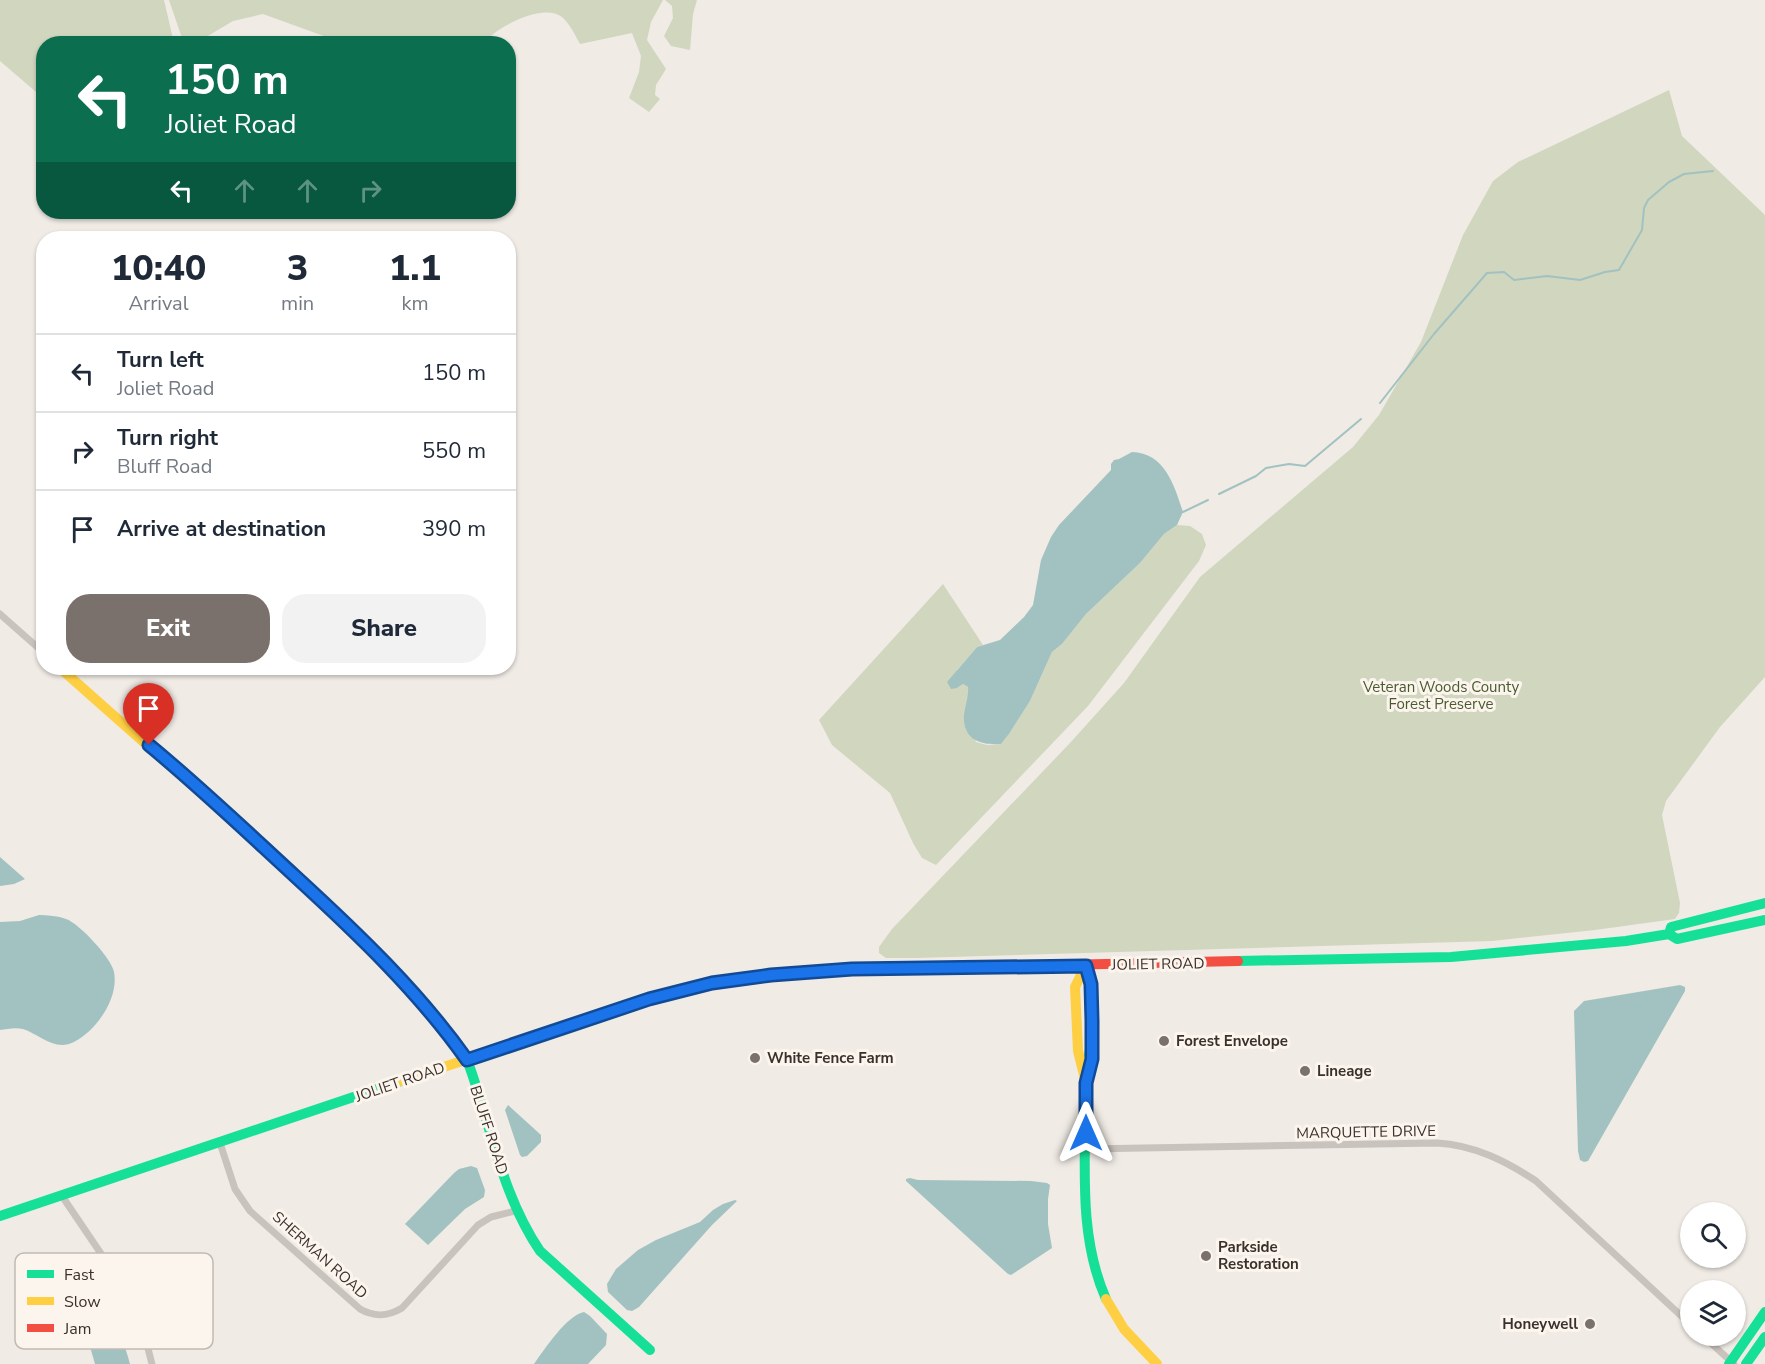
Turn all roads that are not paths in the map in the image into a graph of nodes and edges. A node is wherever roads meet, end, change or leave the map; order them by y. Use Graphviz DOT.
graph roads {
  1 [pos="0,614"];
  2 [pos="36,646"];
  3 [pos="68,675"];
  4 [pos="1765,903"];
  5 [pos="1765,920"];
  6 [pos="1669,934"];
  7 [pos="1086,966"];
  8 [pos="467,1060"];
  9 [pos="1086,1083"];
  10 [pos="220,1143"];
  11 [pos="1086,1149"];
  12 [pos="62,1196"];
  13 [pos="515,1211"];
  14 [pos="0,1216"];
  15 [pos="101,1253"];
  16 [pos="1765,1312"];
  17 [pos="1680,1315"];
  18 [pos="1765,1337"];
  19 [pos="1713,1346"];
  20 [pos="148,1349"];
  21 [pos="650,1350"];
  22 [pos="1731,1363"];
  23 [pos="152,1364"];
  24 [pos="1157,1364"];
  25 [pos="1746,1364"];
  1 -- 2 [label="street"];
  3 -- 8 [label="main road, BLUFF ROAD"];
  4 -- 6 [label="main road, JOLIET ROAD"];
  5 -- 6 [label="main road, JOLIET ROAD"];
  6 -- 7 [label="main road, JOLIET ROAD"];
  7 -- 8 [label="main road, JOLIET ROAD"];
  7 -- 9 [label="main road"];
  7 -- 9 [label="main road"];
  8 -- 10 [label="main road, JOLIET ROAD"];
  8 -- 13 [label="main road, BLUFF ROAD"];
  9 -- 11 [label="main road"];
  10 -- 12 [label="main road, JOLIET ROAD"];
  10 -- 13 [label="street, SHERMAN ROAD"];
  11 -- 17 [label="street, MARQUETTE DRIVE"];
  11 -- 24 [label="main road"];
  12 -- 14 [label="main road, JOLIET ROAD"];
  12 -- 15 [label="street"];
  13 -- 21 [label="main road, BLUFF ROAD"];
  16 -- 22 [label="main road"];
  18 -- 25 [label="main road"];
  19 -- 22 [label="street"];
  20 -- 23 [label="street"];
}
